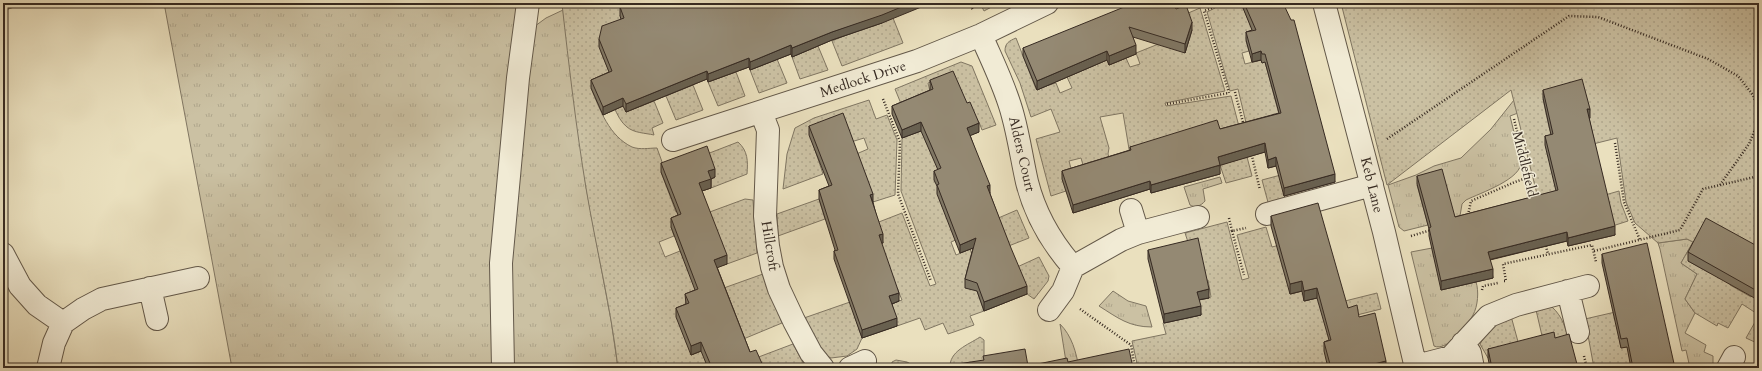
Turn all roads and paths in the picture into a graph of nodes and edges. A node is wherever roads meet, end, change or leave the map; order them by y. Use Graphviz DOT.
graph roads {
  1 [pos="528,3"];
  2 [pos="1047,3"];
  3 [pos="1210,3"];
  4 [pos="1324,3"];
  5 [pos="981,34"];
  6 [pos="880,92"];
  7 [pos="1235,92"];
  8 [pos="1167,104"];
  9 [pos="761,112"];
  10 [pos="1759,112"];
  11 [pos="1514,120"];
  12 [pos="1759,120"];
  13 [pos="1245,130"];
  14 [pos="673,140"];
  15 [pos="1615,143"];
  16 [pos="1249,146"];
  17 [pos="1364,155"];
  18 [pos="1759,176"];
  19 [pos="1529,177"];
  20 [pos="1372,185"];
  21 [pos="1720,185"];
  22 [pos="1535,200"];
  23 [pos="1131,210"];
  24 [pos="1267,214"];
  25 [pos="1198,217"];
  26 [pos="1464,218"];
  27 [pos="1436,229"];
  28 [pos="1232,232"];
  29 [pos="1138,233"];
  30 [pos="1409,236"];
  31 [pos="1544,239"];
  32 [pos="1640,240"];
  33 [pos="1594,251"];
  34 [pos="3,254"];
  35 [pos="1548,254"];
  36 [pos="1596,265"];
  37 [pos="1073,267"];
  38 [pos="1244,275"];
  39 [pos="198,278"];
  40 [pos="931,281"];
  41 [pos="150,288"];
  42 [pos="1482,294"];
  43 [pos="1078,307"];
  44 [pos="1048,310"];
  45 [pos="157,319"];
  46 [pos="63,323"];
  47 [pos="1578,332"];
  48 [pos="1463,343"];
  49 [pos="1416,367"];
  50 [pos="48,368"];
  51 [pos="503,368"];
  52 [pos="823,368"];
  53 [pos="1135,368"];
  54 [pos="1473,368"];
  1 -- 51 [label="street"];
  2 -- 5 [label="street, Medlock Drive"];
  3 -- 8 [label="path"];
  4 -- 17 [label="street, Keb Lane"];
  5 -- 9 [label="street, Medlock Drive"];
  5 -- 37 [label="street, Alders Court"];
  6 -- 40 [label="path"];
  7 -- 13 [label="path"];
  9 -- 14 [label="street, Medlock Drive"];
  9 -- 52 [label="street, Hillcroft"];
  10 -- 17 [label="path"];
  11 -- 19 [label="path, Middlefield"];
  12 -- 21 [label="path"];
  15 -- 32 [label="path"];
  16 -- 24 [label="path"];
  17 -- 20 [label="street, Keb Lane"];
  18 -- 21 [label="path"];
  19 -- 22 [label="path, Middlefield"];
  19 -- 26 [label="path"];
  20 -- 24 [label="street"];
  20 -- 49 [label="street, Keb Lane"];
  21 -- 32 [label="path"];
  23 -- 29 [label="street"];
  25 -- 29 [label="street"];
  27 -- 30 [label="path"];
  28 -- 38 [label="path"];
  29 -- 37 [label="street"];
  31 -- 35 [label="path"];
  32 -- 33 [label="path"];
  33 -- 35 [label="path"];
  33 -- 36 [label="path"];
  34 -- 46 [label="street"];
  35 -- 42 [label="path"];
  37 -- 44 [label="street"];
  39 -- 41 [label="street"];
  41 -- 45 [label="street"];
  41 -- 46 [label="street"];
  43 -- 53 [label="path"];
  46 -- 50 [label="street"];
  47 -- 48 [label="street"];
  48 -- 49 [label="street"];
  48 -- 54 [label="street"];
}
